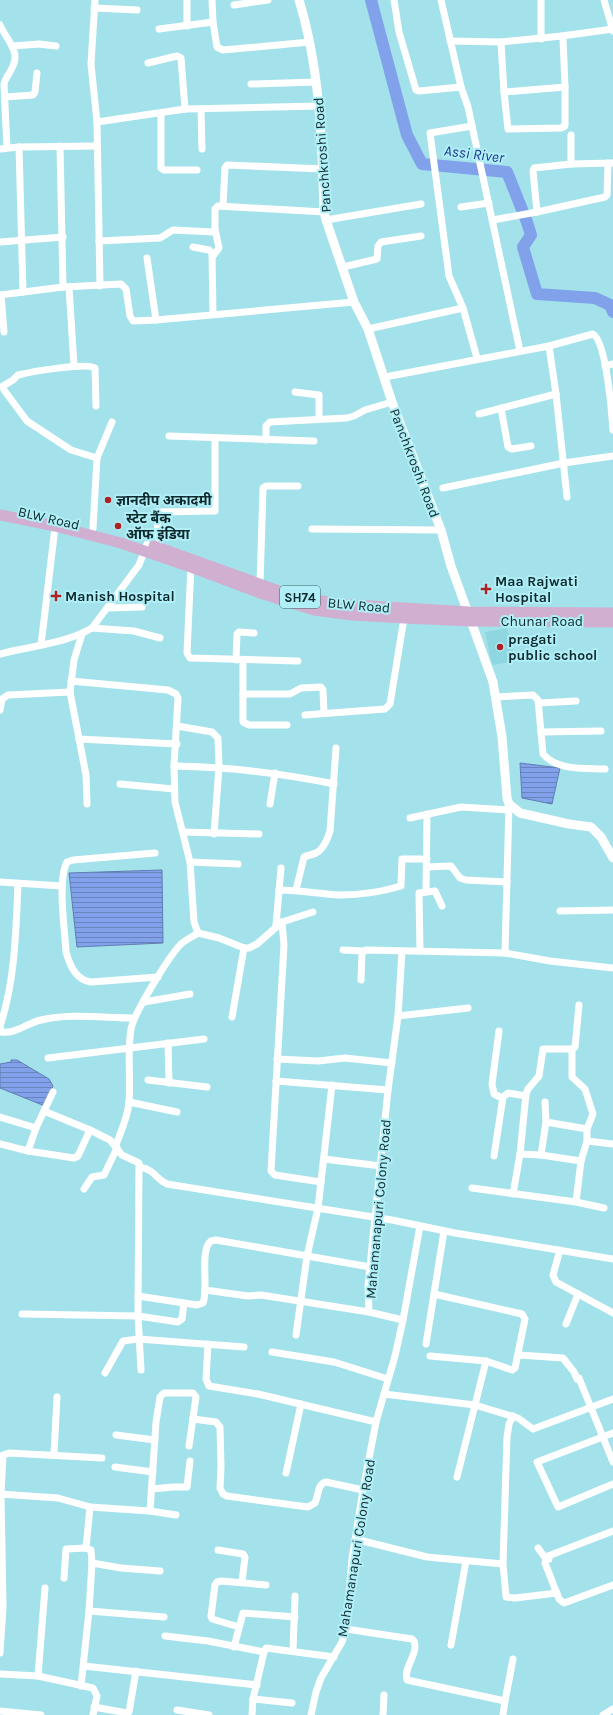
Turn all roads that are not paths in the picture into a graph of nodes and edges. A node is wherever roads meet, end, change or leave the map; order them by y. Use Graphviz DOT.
graph roads {
  1 [pos="95,0"];
  2 [pos="187,0"];
  3 [pos="212,0"];
  4 [pos="268,0"];
  5 [pos="299,0"];
  6 [pos="394,0"];
  7 [pos="441,0"];
  8 [pos="541,0"];
  9 [pos="604,0"];
  10 [pos="234,5"];
  11 [pos="94,8"];
  12 [pos="137,10"];
  13 [pos="213,22"];
  14 [pos="0,25"];
  15 [pos="187,26"];
  16 [pos="159,29"];
  17 [pos="613,30"];
  18 [pos="562,36"];
  19 [pos="541,39"];
  20 [pos="450,41"];
  21 [pos="310,42"];
  22 [pos="501,42"];
  23 [pos="12,46"];
  24 [pos="56,46"];
  25 [pos="148,63"];
  26 [pos="38,74"];
  27 [pos="4,75"];
  28 [pos="316,82"];
  29 [pos="251,84"];
  30 [pos="461,87"];
  31 [pos="565,87"];
  32 [pos="504,92"];
  33 [pos="5,97"];
  34 [pos="320,106"];
  35 [pos="3,107"];
  36 [pos="185,109"];
  37 [pos="202,109"];
  38 [pos="160,113"];
  39 [pos="97,122"];
  40 [pos="472,126"];
  41 [pos="571,135"];
  42 [pos="60,146"];
  43 [pos="97,146"];
  44 [pos="19,147"];
  45 [pos="4,149"];
  46 [pos="202,149"];
  47 [pos="611,163"];
  48 [pos="571,164"];
  49 [pos="323,169"];
  50 [pos="197,170"];
  51 [pos="489,203"];
  52 [pos="421,204"];
  53 [pos="224,206"];
  54 [pos="461,207"];
  55 [pos="537,212"];
  56 [pos="325,216"];
  57 [pos="493,220"];
  58 [pos="215,229"];
  59 [pos="421,236"];
  60 [pos="63,237"];
  61 [pos="21,241"];
  62 [pos="99,241"];
  63 [pos="0,242"];
  64 [pos="193,247"];
  65 [pos="213,256"];
  66 [pos="147,258"];
  67 [pos="343,267"];
  68 [pos="100,286"];
  69 [pos="66,287"];
  70 [pos="23,292"];
  71 [pos="0,295"];
  72 [pos="354,302"];
  73 [pos="463,308"];
  74 [pos="213,314"];
  75 [pos="156,320"];
  76 [pos="368,329"];
  77 [pos="4,332"];
  78 [pos="549,346"];
  79 [pos="520,350"];
  80 [pos="477,358"];
  81 [pos="613,364"];
  82 [pos="74,366"];
  83 [pos="605,366"];
  84 [pos="385,377"];
  85 [pos="295,392"];
  86 [pos="556,394"];
  87 [pos="392,402"];
  88 [pos="96,406"];
  89 [pos="501,408"];
  90 [pos="478,414"];
  91 [pos="319,419"];
  92 [pos="112,422"];
  93 [pos="613,430"];
  94 [pos="169,436"];
  95 [pos="215,438"];
  96 [pos="266,440"];
  97 [pos="314,441"];
  98 [pos="531,446"];
  99 [pos="613,456"];
  100 [pos="97,458"];
  101 [pos="564,463"];
  102 [pos="298,486"];
  103 [pos="443,488"];
  104 [pos="567,497"];
  105 [pos="0,507"];
  106 [pos="0,515"];
  107 [pos="56,522"];
  108 [pos="93,528"];
  109 [pos="312,529"];
  110 [pos="441,530"];
  111 [pos="146,547"];
  112 [pos="160,548"];
  113 [pos="192,563"];
  114 [pos="260,584"];
  115 [pos="142,607"];
  116 [pos="108,608"];
  117 [pos="613,613"];
  118 [pos="470,616"];
  119 [pos="404,618"];
  120 [pos="613,622"];
  121 [pos="92,628"];
  122 [pos="254,633"];
  123 [pos="82,634"];
  124 [pos="160,638"];
  125 [pos="41,645"];
  126 [pos="0,654"];
  127 [pos="239,660"];
  128 [pos="298,661"];
  129 [pos="71,681"];
  130 [pos="70,692"];
  131 [pos="243,694"];
  132 [pos="495,697"];
  133 [pos="576,701"];
  134 [pos="539,703"];
  135 [pos="0,710"];
  136 [pos="324,713"];
  137 [pos="305,715"];
  138 [pos="287,725"];
  139 [pos="177,726"];
  140 [pos="541,732"];
  141 [pos="601,732"];
  142 [pos="79,739"];
  143 [pos="176,744"];
  144 [pos="336,748"];
  145 [pos="174,766"];
  146 [pos="219,767"];
  147 [pos="605,769"];
  148 [pos="275,773"];
  149 [pos="120,784"];
  150 [pos="334,784"];
  151 [pos="174,789"];
  152 [pos="87,804"];
  153 [pos="270,804"];
  154 [pos="509,807"];
  155 [pos="427,814"];
  156 [pos="410,818"];
  157 [pos="183,832"];
  158 [pos="214,834"];
  159 [pos="259,834"];
  160 [pos="155,853"];
  161 [pos="613,858"];
  162 [pos="190,862"];
  163 [pos="427,863"];
  164 [pos="238,864"];
  165 [pos="282,868"];
  166 [pos="0,882"];
  167 [pos="507,882"];
  168 [pos="18,884"];
  169 [pos="62,886"];
  170 [pos="279,890"];
  171 [pos="296,890"];
  172 [pos="426,892"];
  173 [pos="442,906"];
  174 [pos="613,910"];
  175 [pos="560,911"];
  176 [pos="313,912"];
  177 [pos="279,923"];
  178 [pos="198,933"];
  179 [pos="244,948"];
  180 [pos="343,950"];
  181 [pos="364,951"];
  182 [pos="402,951"];
  183 [pos="420,951"];
  184 [pos="505,953"];
  185 [pos="613,968"];
  186 [pos="158,978"];
  187 [pos="361,980"];
  188 [pos="190,994"];
  189 [pos="144,1002"];
  190 [pos="579,1005"];
  191 [pos="468,1008"];
  192 [pos="232,1016"];
  193 [pos="398,1016"];
  194 [pos="134,1018"];
  195 [pos="0,1026"];
  196 [pos="499,1031"];
  197 [pos="204,1039"];
  198 [pos="168,1043"];
  199 [pos="130,1048"];
  200 [pos="572,1049"];
  201 [pos="48,1058"];
  202 [pos="277,1059"];
  203 [pos="392,1063"];
  204 [pos="148,1080"];
  205 [pos="276,1081"];
  206 [pos="169,1083"];
  207 [pos="332,1085"];
  208 [pos="207,1087"];
  209 [pos="388,1090"];
  210 [pos="53,1092"];
  211 [pos="526,1096"];
  212 [pos="502,1098"];
  213 [pos="129,1102"];
  214 [pos="545,1102"];
  215 [pos="44,1111"];
  216 [pos="177,1112"];
  217 [pos="0,1117"];
  218 [pos="546,1122"];
  219 [pos="36,1128"];
  220 [pos="587,1129"];
  221 [pos="90,1130"];
  222 [pos="586,1141"];
  223 [pos="0,1144"];
  224 [pos="613,1144"];
  225 [pos="116,1147"];
  226 [pos="28,1151"];
  227 [pos="520,1154"];
  228 [pos="541,1155"];
  229 [pos="494,1156"];
  230 [pos="324,1159"];
  231 [pos="581,1161"];
  232 [pos="381,1166"];
  233 [pos="140,1167"];
  234 [pos="321,1182"];
  235 [pos="472,1188"];
  236 [pos="84,1189"];
  237 [pos="513,1194"];
  238 [pos="576,1202"];
  239 [pos="318,1208"];
  240 [pos="604,1208"];
  241 [pos="376,1218"];
  242 [pos="420,1226"];
  243 [pos="444,1231"];
  244 [pos="560,1250"];
  245 [pos="307,1256"];
  246 [pos="613,1259"];
  247 [pos="370,1267"];
  248 [pos="205,1290"];
  249 [pos="434,1294"];
  250 [pos="578,1294"];
  251 [pos="138,1296"];
  252 [pos="302,1301"];
  253 [pos="184,1303"];
  254 [pos="369,1312"];
  255 [pos="613,1312"];
  256 [pos="22,1314"];
  257 [pos="138,1316"];
  258 [pos="403,1320"];
  259 [pos="566,1324"];
  260 [pos="296,1335"];
  261 [pos="138,1339"];
  262 [pos="208,1344"];
  263 [pos="426,1344"];
  264 [pos="244,1347"];
  265 [pos="272,1352"];
  266 [pos="519,1355"];
  267 [pos="430,1356"];
  268 [pos="486,1361"];
  269 [pos="141,1370"];
  270 [pos="105,1373"];
  271 [pos="388,1379"];
  272 [pos="384,1394"];
  273 [pos="57,1397"];
  274 [pos="613,1400"];
  275 [pos="300,1404"];
  276 [pos="475,1406"];
  277 [pos="590,1407"];
  278 [pos="513,1416"];
  279 [pos="193,1419"];
  280 [pos="376,1422"];
  281 [pos="613,1433"];
  282 [pos="116,1435"];
  283 [pos="603,1437"];
  284 [pos="155,1440"];
  285 [pos="189,1446"];
  286 [pos="54,1454"];
  287 [pos="102,1458"];
  288 [pos="190,1461"];
  289 [pos="613,1462"];
  290 [pos="116,1467"];
  291 [pos="153,1472"];
  292 [pos="286,1473"];
  293 [pos="457,1477"];
  294 [pos="613,1484"];
  295 [pos="152,1489"];
  296 [pos="363,1490"];
  297 [pos="0,1494"];
  298 [pos="90,1506"];
  299 [pos="150,1511"];
  300 [pos="176,1515"];
  301 [pos="613,1532"];
  302 [pos="355,1539"];
  303 [pos="86,1548"];
  304 [pos="538,1548"];
  305 [pos="218,1550"];
  306 [pos="548,1559"];
  307 [pos="466,1561"];
  308 [pos="92,1562"];
  309 [pos="502,1564"];
  310 [pos="1,1571"];
  311 [pos="160,1571"];
  312 [pos="64,1578"];
  313 [pos="242,1582"];
  314 [pos="266,1585"];
  315 [pos="613,1585"];
  316 [pos="45,1588"];
  317 [pos="557,1594"];
  318 [pos="295,1596"];
  319 [pos="89,1610"];
  320 [pos="164,1617"];
  321 [pos="295,1617"];
  322 [pos="239,1627"];
  323 [pos="346,1629"];
  324 [pos="1,1636"];
  325 [pos="165,1636"];
  326 [pos="451,1645"];
  327 [pos="234,1647"];
  328 [pos="293,1651"];
  329 [pos="264,1652"];
  330 [pos="0,1653"];
  331 [pos="334,1657"];
  332 [pos="513,1659"];
  333 [pos="84,1666"];
  334 [pos="136,1671"];
  335 [pos="0,1674"];
  336 [pos="38,1676"];
  337 [pos="257,1685"];
  338 [pos="81,1686"];
  339 [pos="384,1695"];
  340 [pos="253,1700"];
  341 [pos="505,1701"];
  342 [pos="292,1703"];
  343 [pos="177,1710"];
  344 [pos="0,1711"];
  345 [pos="93,1711"];
  346 [pos="41,1715"];
  347 [pos="209,1715"];
  348 [pos="252,1715"];
  349 [pos="311,1715"];
  350 [pos="383,1715"];
  351 [pos="503,1715"];
  1 -- 11 [label="street"];
  2 -- 15 [label="street"];
  3 -- 13 [label="street"];
  4 -- 10 [label="street"];
  5 -- 21 [label="street, Panchkroshi Road"];
  6 -- 30 [label="street"];
  7 -- 20 [label="street"];
  8 -- 19 [label="street"];
  9 -- 17 [label="street"];
  11 -- 12 [label="street"];
  11 -- 39 [label="street"];
  13 -- 15 [label="street"];
  13 -- 21 [label="street"];
  14 -- 23 [label="street"];
  15 -- 16 [label="street"];
  17 -- 18 [label="street"];
  18 -- 19 [label="street"];
  18 -- 31 [label="street"];
  19 -- 22 [label="street"];
  20 -- 22 [label="street"];
  20 -- 30 [label="street"];
  21 -- 28 [label="street, Panchkroshi Road"];
  22 -- 32 [label="street"];
  23 -- 24 [label="street"];
  23 -- 27 [label="street"];
  25 -- 36 [label="street"];
  26 -- 33 [label="street"];
  27 -- 33 [label="street"];
  28 -- 29 [label="street"];
  28 -- 34 [label="street, Panchkroshi Road"];
  30 -- 40 [label="street"];
  31 -- 32 [label="street"];
  31 -- 32 [label="street"];
  33 -- 35 [label="street"];
  34 -- 37 [label="street"];
  34 -- 49 [label="street, Panchkroshi Road"];
  35 -- 45 [label="street"];
  36 -- 37 [label="street"];
  36 -- 38 [label="street"];
  37 -- 46 [label="street"];
  38 -- 39 [label="street"];
  38 -- 50 [label="street"];
  39 -- 43 [label="street"];
  40 -- 51 [label="street"];
  40 -- 73 [label="street"];
  41 -- 48 [label="street"];
  42 -- 43 [label="street"];
  42 -- 44 [label="street"];
  42 -- 60 [label="street"];
  43 -- 62 [label="street"];
  44 -- 45 [label="street"];
  44 -- 61 [label="street"];
  47 -- 48 [label="street"];
  47 -- 55 [label="street"];
  48 -- 55 [label="street"];
  49 -- 53 [label="street"];
  49 -- 56 [label="street, Panchkroshi Road"];
  51 -- 54 [label="street"];
  51 -- 57 [label="street"];
  52 -- 56 [label="street"];
  53 -- 56 [label="street"];
  53 -- 58 [label="street"];
  55 -- 57 [label="street"];
  56 -- 67 [label="street, Panchkroshi Road"];
  57 -- 79 [label="street"];
  58 -- 62 [label="street"];
  58 -- 65 [label="street"];
  59 -- 67 [label="street"];
  60 -- 61 [label="street"];
  60 -- 69 [label="street"];
  61 -- 63 [label="street"];
  61 -- 70 [label="street"];
  62 -- 68 [label="street"];
  64 -- 65 [label="street"];
  65 -- 74 [label="street"];
  66 -- 75 [label="street"];
  67 -- 72 [label="street, Panchkroshi Road"];
  68 -- 69 [label="street"];
  68 -- 75 [label="street"];
  69 -- 70 [label="street"];
  69 -- 82 [label="street"];
  70 -- 71 [label="street"];
  71 -- 77 [label="street"];
  72 -- 74 [label="street"];
  72 -- 76 [label="street, Panchkroshi Road"];
  73 -- 76 [label="street"];
  73 -- 80 [label="street"];
  74 -- 75 [label="street"];
  76 -- 84 [label="street, Panchkroshi Road"];
  78 -- 79 [label="street"];
  78 -- 83 [label="street"];
  78 -- 86 [label="street"];
  79 -- 80 [label="street"];
  80 -- 84 [label="street"];
  81 -- 83 [label="street"];
  82 -- 88 [label="street"];
  82 -- 100 [label="street"];
  83 -- 93 [label="street"];
  84 -- 87 [label="street, Panchkroshi Road"];
  85 -- 91 [label="street"];
  86 -- 89 [label="street"];
  86 -- 101 [label="street"];
  87 -- 91 [label="street"];
  87 -- 110 [label="street, Panchkroshi Road"];
  89 -- 90 [label="street"];
  89 -- 98 [label="street"];
  91 -- 96 [label="street"];
  92 -- 100 [label="street"];
  94 -- 95 [label="street"];
  95 -- 96 [label="street"];
  95 -- 112 [label="street"];
  96 -- 97 [label="street"];
  99 -- 101 [label="street"];
  100 -- 108 [label="street"];
  101 -- 103 [label="street"];
  101 -- 104 [label="street"];
  102 -- 114 [label="street"];
  105 -- 107 [label="main road, BLW Road / SH74"];
  106 -- 107 [label="main road, SH74"];
  107 -- 108 [label="main road, BLW Road / SH74"];
  107 -- 111 [label="main road, SH74"];
  107 -- 125 [label="street"];
  108 -- 111 [label="main road, BLW Road / SH74"];
  109 -- 110 [label="street"];
  110 -- 118 [label="street, Panchkroshi Road"];
  111 -- 112 [label="main road, BLW Road / SH74"];
  111 -- 113 [label="main road, SH74"];
  111 -- 116 [label="street"];
  112 -- 113 [label="main road, BLW Road / SH74"];
  113 -- 114 [label="main road, BLW Road / SH74"];
  113 -- 119 [label="main road, SH74"];
  113 -- 127 [label="street"];
  114 -- 118 [label="main road, BLW Road / SH74"];
  115 -- 116 [label="street"];
  116 -- 121 [label="street"];
  117 -- 118 [label="main road, BLW Road / SH74"];
  118 -- 119 [label="main road, SH74"];
  118 -- 120 [label="main road, Chunar Road / SH74"];
  118 -- 132 [label="street, Panchkroshi Road"];
  119 -- 136 [label="street"];
  121 -- 123 [label="street"];
  121 -- 124 [label="street"];
  122 -- 127 [label="street"];
  123 -- 125 [label="street"];
  123 -- 129 [label="street"];
  125 -- 126 [label="street"];
  127 -- 128 [label="street"];
  127 -- 131 [label="street"];
  129 -- 130 [label="street"];
  129 -- 139 [label="street"];
  130 -- 135 [label="street"];
  130 -- 142 [label="street"];
  131 -- 136 [label="street"];
  131 -- 138 [label="street"];
  132 -- 134 [label="street"];
  132 -- 154 [label="street, Panchkroshi Road"];
  133 -- 134 [label="street"];
  134 -- 140 [label="street"];
  136 -- 137 [label="street"];
  139 -- 143 [label="street"];
  139 -- 146 [label="street"];
  140 -- 141 [label="street"];
  140 -- 147 [label="street"];
  142 -- 143 [label="street"];
  142 -- 152 [label="street"];
  143 -- 145 [label="street"];
  144 -- 150 [label="street"];
  145 -- 146 [label="street"];
  145 -- 151 [label="street"];
  146 -- 148 [label="street"];
  146 -- 158 [label="street"];
  148 -- 150 [label="street"];
  148 -- 153 [label="street"];
  149 -- 151 [label="street"];
  150 -- 171 [label="street"];
  151 -- 157 [label="street"];
  154 -- 155 [label="street"];
  154 -- 161 [label="street"];
  154 -- 167 [label="street"];
  155 -- 156 [label="street"];
  155 -- 163 [label="street"];
  157 -- 158 [label="street"];
  157 -- 162 [label="street"];
  158 -- 159 [label="street"];
  160 -- 169 [label="street"];
  162 -- 164 [label="street"];
  162 -- 178 [label="street"];
  163 -- 167 [label="street"];
  163 -- 171 [label="street"];
  163 -- 172 [label="street"];
  165 -- 170 [label="street"];
  166 -- 168 [label="street"];
  167 -- 184 [label="street"];
  168 -- 169 [label="street"];
  168 -- 195 [label="street"];
  169 -- 186 [label="street"];
  170 -- 171 [label="street"];
  170 -- 177 [label="street"];
  172 -- 173 [label="street"];
  172 -- 183 [label="street"];
  174 -- 175 [label="street"];
  176 -- 177 [label="street"];
  177 -- 179 [label="street"];
  177 -- 202 [label="street"];
  178 -- 179 [label="street"];
  178 -- 186 [label="street"];
  179 -- 192 [label="street"];
  180 -- 181 [label="street"];
  181 -- 182 [label="street"];
  181 -- 187 [label="street"];
  182 -- 183 [label="street"];
  182 -- 193 [label="street, Mahamanapuri Colony Road"];
  183 -- 184 [label="street"];
  184 -- 185 [label="street"];
  186 -- 189 [label="street"];
  188 -- 189 [label="street"];
  189 -- 194 [label="street"];
  190 -- 200 [label="street"];
  191 -- 193 [label="street"];
  193 -- 203 [label="street, Mahamanapuri Colony Road"];
  194 -- 195 [label="street"];
  194 -- 199 [label="street"];
  196 -- 212 [label="street"];
  197 -- 198 [label="street"];
  198 -- 199 [label="street"];
  198 -- 206 [label="street"];
  199 -- 201 [label="street"];
  199 -- 213 [label="street"];
  200 -- 211 [label="street"];
  200 -- 220 [label="street"];
  202 -- 203 [label="street"];
  202 -- 205 [label="street"];
  203 -- 209 [label="street, Mahamanapuri Colony Road"];
  204 -- 206 [label="street"];
  205 -- 207 [label="street"];
  205 -- 234 [label="street"];
  206 -- 208 [label="street"];
  207 -- 209 [label="street"];
  207 -- 230 [label="street"];
  209 -- 232 [label="street, Mahamanapuri Colony Road"];
  210 -- 215 [label="street"];
  211 -- 212 [label="street"];
  211 -- 227 [label="street"];
  212 -- 229 [label="street"];
  213 -- 216 [label="street"];
  213 -- 225 [label="street"];
  214 -- 218 [label="street"];
  215 -- 219 [label="street"];
  215 -- 221 [label="street"];
  217 -- 219 [label="street"];
  218 -- 220 [label="street"];
  218 -- 228 [label="street"];
  219 -- 226 [label="street"];
  220 -- 222 [label="street"];
  221 -- 225 [label="street"];
  221 -- 226 [label="street"];
  222 -- 224 [label="street"];
  222 -- 231 [label="street"];
  223 -- 226 [label="street"];
  225 -- 233 [label="street"];
  225 -- 236 [label="street"];
  227 -- 228 [label="street"];
  227 -- 237 [label="street"];
  228 -- 231 [label="street"];
  230 -- 232 [label="street"];
  230 -- 234 [label="street"];
  231 -- 238 [label="street"];
  232 -- 241 [label="street, Mahamanapuri Colony Road"];
  233 -- 239 [label="street"];
  233 -- 251 [label="street"];
  234 -- 239 [label="street"];
  235 -- 237 [label="street"];
  237 -- 238 [label="street"];
  238 -- 240 [label="street"];
  239 -- 241 [label="street"];
  239 -- 245 [label="street"];
  241 -- 242 [label="street"];
  241 -- 247 [label="street, Mahamanapuri Colony Road"];
  242 -- 243 [label="street"];
  242 -- 258 [label="street"];
  243 -- 244 [label="street"];
  243 -- 249 [label="street"];
  244 -- 246 [label="street"];
  244 -- 250 [label="street"];
  245 -- 247 [label="street"];
  245 -- 248 [label="street"];
  245 -- 252 [label="street"];
  247 -- 254 [label="street, Mahamanapuri Colony Road"];
  248 -- 252 [label="street"];
  248 -- 253 [label="street"];
  249 -- 263 [label="street"];
  249 -- 266 [label="street"];
  250 -- 255 [label="street"];
  250 -- 259 [label="street"];
  251 -- 253 [label="street"];
  251 -- 257 [label="street"];
  252 -- 254 [label="street"];
  252 -- 260 [label="street"];
  253 -- 257 [label="street"];
  254 -- 258 [label="street, Mahamanapuri Colony Road"];
  256 -- 257 [label="street"];
  257 -- 261 [label="street"];
  258 -- 271 [label="street, Mahamanapuri Colony Road"];
  261 -- 262 [label="street"];
  261 -- 269 [label="street"];
  261 -- 270 [label="street"];
  262 -- 264 [label="street"];
  262 -- 275 [label="street"];
  265 -- 271 [label="street"];
  266 -- 268 [label="street"];
  266 -- 277 [label="street"];
  267 -- 268 [label="street"];
  268 -- 276 [label="street"];
  271 -- 272 [label="street, Mahamanapuri Colony Road"];
  272 -- 276 [label="street"];
  272 -- 280 [label="street, Mahamanapuri Colony Road"];
  273 -- 286 [label="street"];
  274 -- 277 [label="street"];
  275 -- 280 [label="street"];
  275 -- 292 [label="street"];
  276 -- 278 [label="street"];
  276 -- 293 [label="street"];
  277 -- 278 [label="street"];
  277 -- 283 [label="street"];
  278 -- 309 [label="street"];
  279 -- 284 [label="street"];
  279 -- 285 [label="street"];
  279 -- 296 [label="street"];
  280 -- 296 [label="street, Mahamanapuri Colony Road"];
  281 -- 283 [label="street"];
  282 -- 284 [label="street"];
  283 -- 289 [label="street"];
  283 -- 294 [label="street"];
  284 -- 291 [label="street"];
  286 -- 287 [label="street"];
  286 -- 297 [label="street"];
  288 -- 295 [label="street"];
  290 -- 291 [label="street"];
  291 -- 295 [label="street"];
  295 -- 299 [label="street"];
  296 -- 302 [label="street, Mahamanapuri Colony Road"];
  297 -- 298 [label="street"];
  297 -- 310 [label="street"];
  298 -- 299 [label="street"];
  298 -- 303 [label="street"];
  299 -- 300 [label="street"];
  301 -- 306 [label="street"];
  302 -- 307 [label="street"];
  302 -- 323 [label="street, Mahamanapuri Colony Road"];
  303 -- 308 [label="street"];
  303 -- 312 [label="street"];
  304 -- 306 [label="street"];
  305 -- 313 [label="street"];
  306 -- 317 [label="street"];
  307 -- 309 [label="street"];
  307 -- 326 [label="street"];
  308 -- 311 [label="street"];
  308 -- 319 [label="street"];
  309 -- 317 [label="street"];
  310 -- 324 [label="street"];
  313 -- 314 [label="street"];
  313 -- 322 [label="street"];
  315 -- 317 [label="street"];
  316 -- 336 [label="street"];
  318 -- 321 [label="street"];
  319 -- 320 [label="street"];
  319 -- 333 [label="street"];
  321 -- 322 [label="street"];
  321 -- 328 [label="street"];
  322 -- 327 [label="street"];
  323 -- 331 [label="street, Mahamanapuri Colony Road"];
  323 -- 341 [label="street"];
  324 -- 330 [label="street"];
  325 -- 327 [label="street"];
  327 -- 329 [label="street"];
  328 -- 329 [label="street"];
  328 -- 331 [label="street"];
  329 -- 337 [label="street"];
  331 -- 349 [label="street, Mahamanapuri Colony Road"];
  332 -- 341 [label="street"];
  333 -- 334 [label="street"];
  333 -- 338 [label="street"];
  334 -- 337 [label="street"];
  334 -- 345 [label="street"];
  335 -- 336 [label="street"];
  336 -- 338 [label="street"];
  337 -- 340 [label="street"];
  338 -- 345 [label="street"];
  339 -- 350 [label="street"];
  340 -- 342 [label="street"];
  340 -- 348 [label="street"];
  341 -- 351 [label="street"];
  343 -- 347 [label="street"];
  344 -- 346 [label="street"];
}
